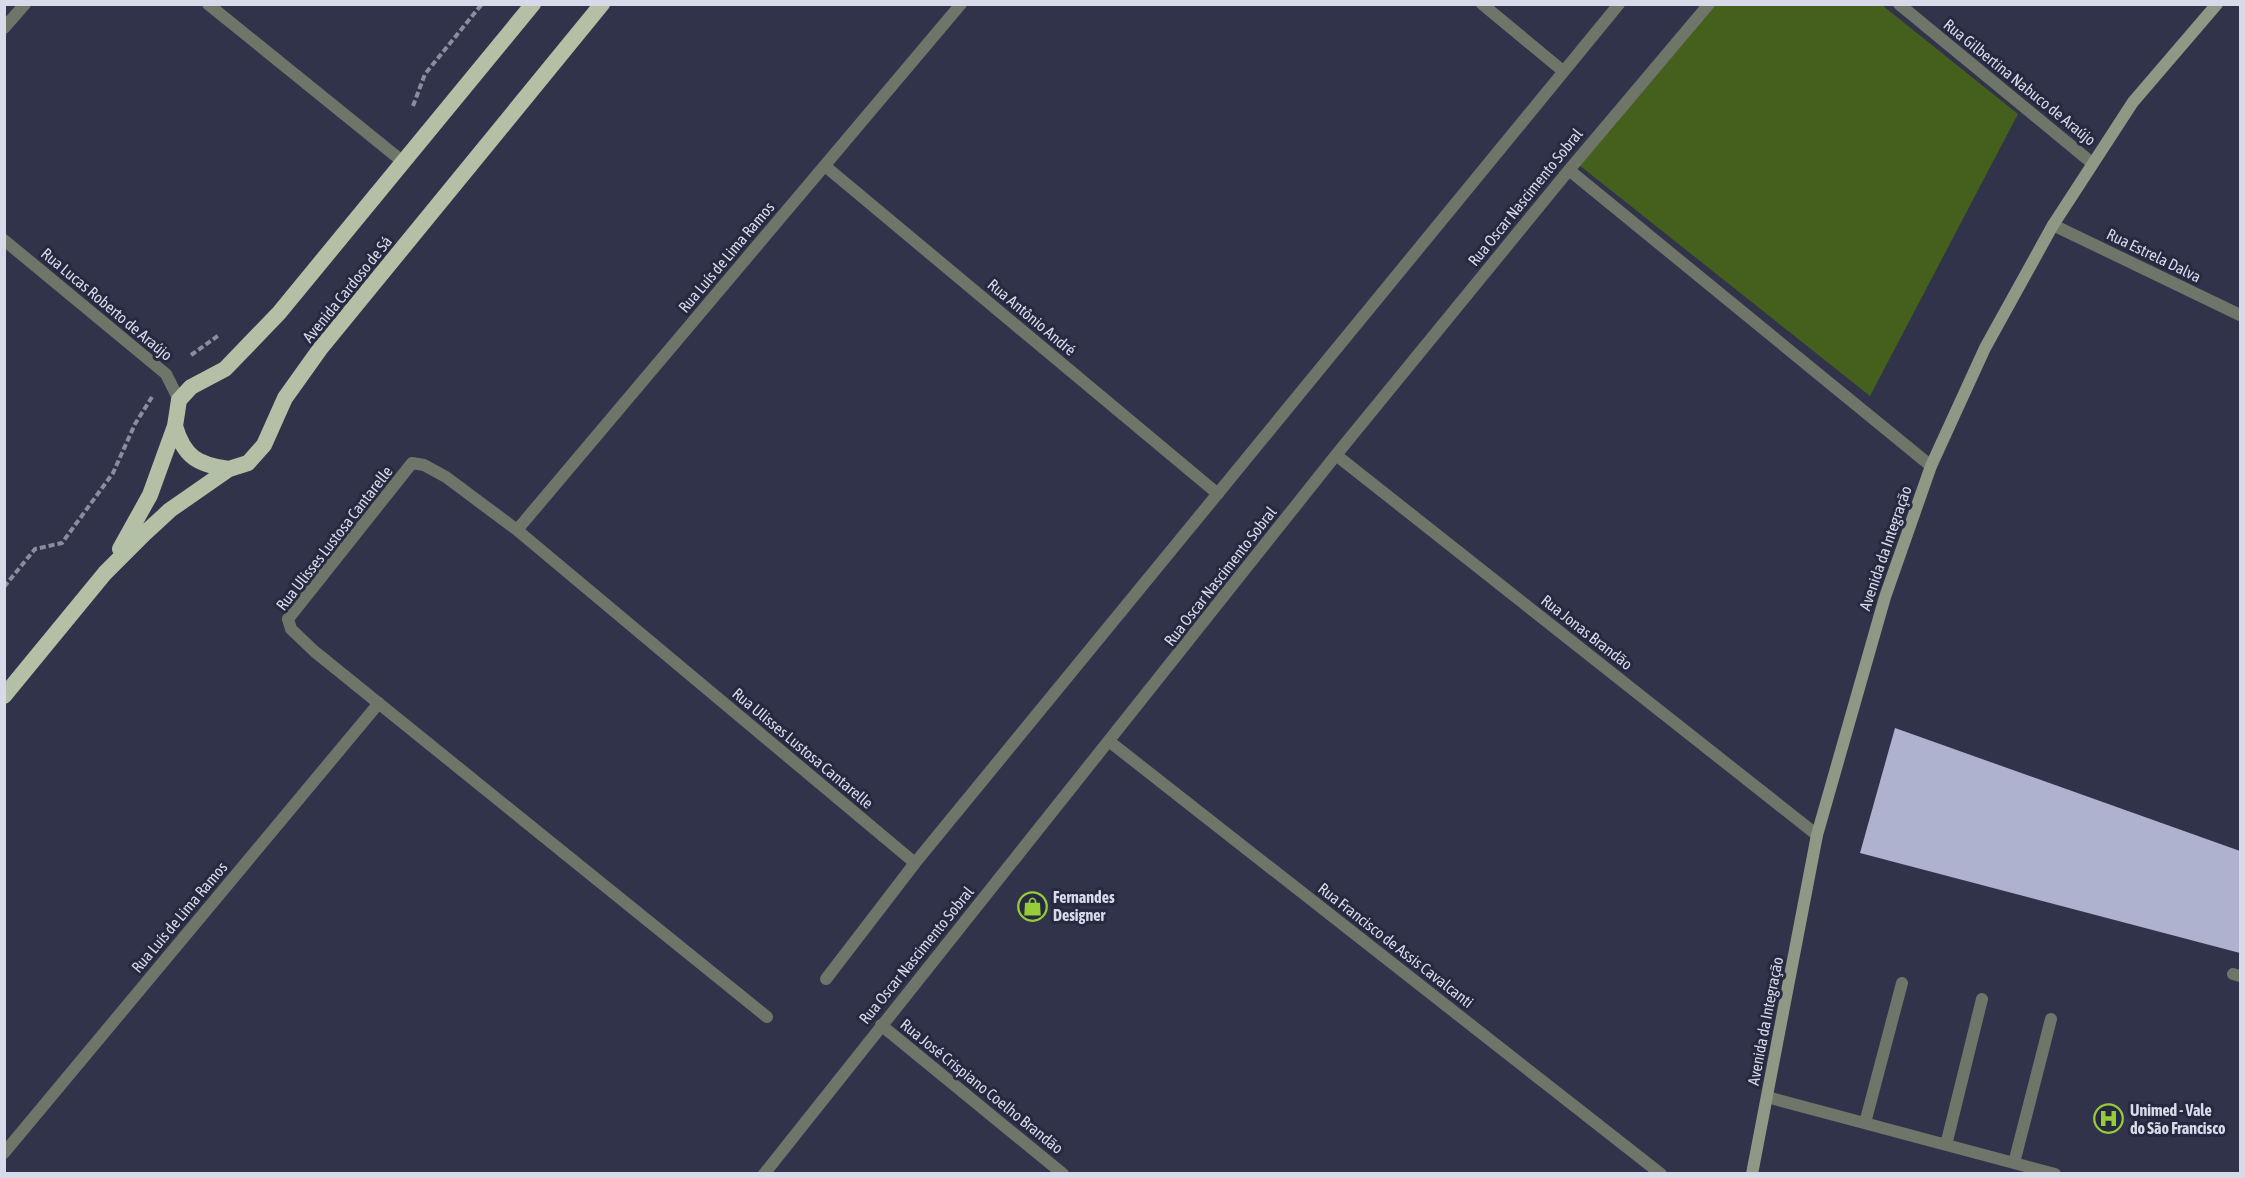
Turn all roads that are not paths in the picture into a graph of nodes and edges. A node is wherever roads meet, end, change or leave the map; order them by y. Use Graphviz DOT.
graph roads {
  1 [pos="25,4"];
  2 [pos="208,4"];
  3 [pos="533,4"];
  4 [pos="602,4"];
  5 [pos="960,4"];
  6 [pos="1482,4"];
  7 [pos="1619,4"];
  8 [pos="1709,4"];
  9 [pos="1899,4"];
  10 [pos="2217,4"];
  11 [pos="4,28"];
  12 [pos="1563,71"];
  13 [pos="402,161"];
  14 [pos="2092,163"];
  15 [pos="825,166"];
  16 [pos="1569,170"];
  17 [pos="2053,225"];
  18 [pos="4,240"];
  19 [pos="2241,315"];
  20 [pos="179,400"];
  21 [pos="175,426"];
  22 [pos="1336,455"];
  23 [pos="1931,466"];
  24 [pos="229,469"];
  25 [pos="1218,494"];
  26 [pos="518,530"];
  27 [pos="105,573"];
  28 [pos="4,696"];
  29 [pos="379,704"];
  30 [pos="1110,742"];
  31 [pos="1817,835"];
  32 [pos="915,863"];
  33 [pos="826,979"];
  34 [pos="1902,984"];
  35 [pos="1982,999"];
  36 [pos="767,1017"];
  37 [pos="2051,1019"];
  38 [pos="881,1025"];
  39 [pos="1767,1097"];
  40 [pos="1865,1123"];
  41 [pos="1946,1144"];
  42 [pos="4,1152"];
  43 [pos="2014,1163"];
  44 [pos="764,1173"];
  45 [pos="1063,1173"];
  46 [pos="1661,1173"];
  47 [pos="1752,1173"];
  48 [pos="2055,1173"];
  1 -- 11 [label="street"];
  2 -- 13 [label="street"];
  3 -- 13 [label="highway"];
  4 -- 24 [label="highway, Avenida Cardoso de Sá"];
  5 -- 15 [label="street, Rua Luís de Lima Ramos"];
  6 -- 12 [label="street"];
  7 -- 12 [label="street"];
  8 -- 16 [label="street, Rua Oscar Nascimento Sobral"];
  9 -- 14 [label="street, Rua Gilbertina Nabuco de Araújo"];
  10 -- 14 [label="main road, Avenida da Integração"];
  12 -- 25 [label="street"];
  13 -- 20 [label="highway"];
  14 -- 17 [label="main road, Avenida da Integração"];
  15 -- 25 [label="street, Rua Antônio André"];
  15 -- 26 [label="street, Rua Luís de Lima Ramos"];
  16 -- 22 [label="street, Rua Oscar Nascimento Sobral"];
  16 -- 23 [label="street"];
  17 -- 19 [label="street, Rua Estrela Dalva"];
  17 -- 23 [label="main road, Avenida da Integração"];
  18 -- 20 [label="street, Rua Lucas Roberto de Araújo"];
  20 -- 21 [label="highway, Avenida Cardoso de Sá"];
  21 -- 24 [label="highway"];
  21 -- 27 [label="highway, Avenida Cardoso de Sá"];
  22 -- 30 [label="street, Rua Oscar Nascimento Sobral"];
  22 -- 31 [label="street, Rua Jonas Brandão"];
  23 -- 31 [label="main road, Avenida da Integração"];
  24 -- 27 [label="highway, Avenida Cardoso de Sá"];
  25 -- 32 [label="street"];
  26 -- 29 [label="street, Rua Ulisses Lustosa Cantarelle"];
  26 -- 32 [label="street, Rua Ulisses Lustosa Cantarelle"];
  27 -- 28 [label="highway, Avenida Cardoso de Sá"];
  29 -- 36 [label="street, Rua Ulisses Lustosa Cantarelle"];
  29 -- 42 [label="street, Rua Luís de Lima Ramos"];
  30 -- 38 [label="street, Rua Oscar Nascimento Sobral"];
  30 -- 46 [label="street, Rua Francisco de Assis Cavalcanti"];
  31 -- 39 [label="main road, Avenida da Integração"];
  32 -- 33 [label="street"];
  34 -- 40 [label="street"];
  35 -- 41 [label="street"];
  37 -- 43 [label="street"];
  38 -- 44 [label="street, Rua Oscar Nascimento Sobral"];
  38 -- 45 [label="street, Rua José Crispiano Coelho Brandão"];
  39 -- 40 [label="street"];
  39 -- 47 [label="main road, Avenida da Integração"];
  40 -- 41 [label="street"];
  41 -- 43 [label="street"];
  43 -- 48 [label="street"];
}
